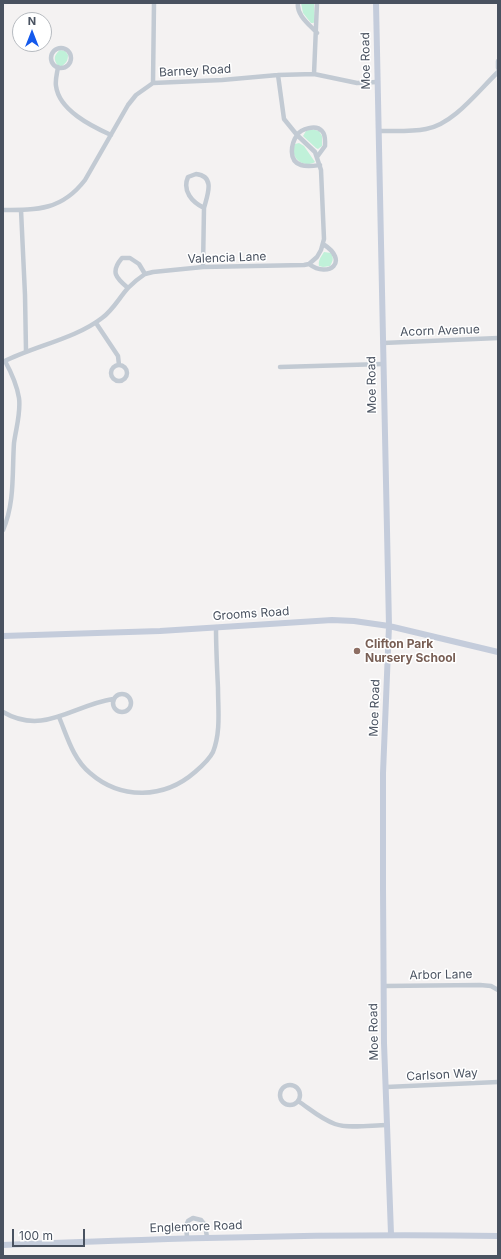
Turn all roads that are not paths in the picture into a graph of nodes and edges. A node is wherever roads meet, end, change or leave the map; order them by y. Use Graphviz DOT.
graph roads {
  1 [pos="154,3"];
  2 [pos="298,3"];
  3 [pos="317,3"];
  4 [pos="376,3"];
  5 [pos="317,33"];
  6 [pos="498,62"];
  7 [pos="58,67"];
  8 [pos="498,68"];
  9 [pos="498,72"];
  10 [pos="314,74"];
  11 [pos="278,75"];
  12 [pos="377,82"];
  13 [pos="153,83"];
  14 [pos="379,131"];
  15 [pos="111,135"];
  16 [pos="297,135"];
  17 [pos="317,157"];
  18 [pos="320,165"];
  19 [pos="204,208"];
  20 [pos="3,210"];
  21 [pos="21,210"];
  22 [pos="323,244"];
  23 [pos="309,264"];
  24 [pos="203,268"];
  25 [pos="145,274"];
  26 [pos="128,288"];
  27 [pos="96,323"];
  28 [pos="498,338"];
  29 [pos="383,343"];
  30 [pos="26,351"];
  31 [pos="4,361"];
  32 [pos="383,364"];
  33 [pos="119,365"];
  34 [pos="280,367"];
  35 [pos="3,530"];
  36 [pos="389,626"];
  37 [pos="216,628"];
  38 [pos="3,636"];
  39 [pos="498,652"];
  40 [pos="113,699"];
  41 [pos="3,712"];
  42 [pos="59,717"];
  43 [pos="384,986"];
  44 [pos="498,990"];
  45 [pos="498,1082"];
  46 [pos="386,1087"];
  47 [pos="298,1101"];
  48 [pos="387,1125"];
  49 [pos="391,1234"];
  50 [pos="498,1236"];
  51 [pos="187,1237"];
  52 [pos="207,1237"];
  53 [pos="3,1245"];
  1 -- 13 [label="street"];
  2 -- 5 [label="street"];
  3 -- 5 [label="street"];
  4 -- 12 [label="street, Moe Road"];
  5 -- 10 [label="street"];
  6 -- 8 [label="street"];
  7 -- 7 [label="street"];
  7 -- 15 [label="street"];
  9 -- 14 [label="street"];
  10 -- 11 [label="street, Barney Road"];
  10 -- 12 [label="street, Barney Road"];
  11 -- 13 [label="street, Barney Road"];
  11 -- 16 [label="street"];
  12 -- 14 [label="street, Moe Road"];
  13 -- 15 [label="street, Barney Road"];
  14 -- 29 [label="street, Moe Road"];
  15 -- 21 [label="street, Barney Road"];
  16 -- 17 [label="street"];
  16 -- 17 [label="street"];
  16 -- 18 [label="street"];
  17 -- 18 [label="street"];
  18 -- 22 [label="street"];
  19 -- 19 [label="street"];
  19 -- 24 [label="street"];
  20 -- 21 [label="street, Barney Road"];
  21 -- 30 [label="street"];
  22 -- 23 [label="street"];
  22 -- 23 [label="street, Valencia Lane"];
  23 -- 24 [label="street, Valencia Lane"];
  24 -- 25 [label="street, Valencia Lane"];
  25 -- 26 [label="street"];
  25 -- 26 [label="street"];
  26 -- 27 [label="street"];
  27 -- 30 [label="street"];
  27 -- 33 [label="street"];
  28 -- 29 [label="street, Acorn Avenue"];
  29 -- 32 [label="street, Moe Road"];
  30 -- 31 [label="street"];
  31 -- 35 [label="street"];
  32 -- 34 [label="street"];
  32 -- 36 [label="street, Moe Road"];
  36 -- 37 [label="street, Grooms Road"];
  36 -- 39 [label="street, Grooms Road"];
  36 -- 43 [label="street, Moe Road"];
  37 -- 38 [label="street, Grooms Road"];
  37 -- 42 [label="street"];
  40 -- 40 [label="street"];
  40 -- 42 [label="street"];
  41 -- 42 [label="street"];
  43 -- 44 [label="street, Arbor Lane"];
  43 -- 46 [label="street, Moe Road"];
  45 -- 46 [label="street, Carlson Way"];
  46 -- 48 [label="street, Moe Road"];
  47 -- 47 [label="street"];
  47 -- 48 [label="street"];
  48 -- 49 [label="street, Moe Road"];
  49 -- 50 [label="street"];
  49 -- 52 [label="street, Englemore Road"];
  51 -- 52 [label="street, Englemore Road"];
  51 -- 52 [label="street"];
  51 -- 53 [label="street, Englemore Road"];
}
